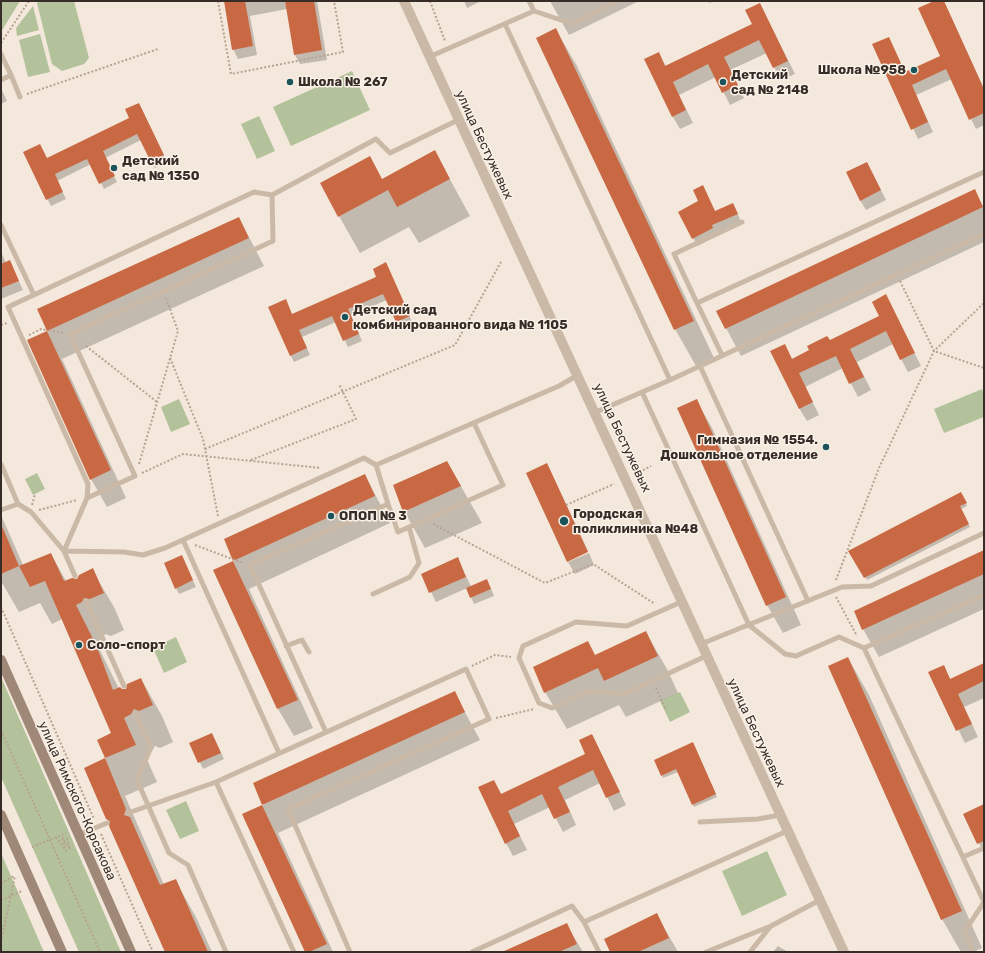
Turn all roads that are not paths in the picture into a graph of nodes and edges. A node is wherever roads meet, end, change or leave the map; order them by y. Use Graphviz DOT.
graph roads {
  1 [pos="404,1"];
  2 [pos="529,1"];
  3 [pos="617,1"];
  4 [pos="534,11"];
  5 [pos="505,24"];
  6 [pos="1,54"];
  7 [pos="429,57"];
  8 [pos="11,75"];
  9 [pos="1,80"];
  10 [pos="20,97"];
  11 [pos="458,120"];
  12 [pos="984,172"];
  13 [pos="272,195"];
  14 [pos="742,222"];
  15 [pos="1,225"];
  16 [pos="984,234"];
  17 [pos="34,295"];
  18 [pos="697,303"];
  19 [pos="722,355"];
  20 [pos="700,366"];
  21 [pos="578,375"];
  22 [pos="670,380"];
  23 [pos="642,392"];
  24 [pos="596,412"];
  25 [pos="474,423"];
  26 [pos="1,464"];
  27 [pos="376,465"];
  28 [pos="87,498"];
  29 [pos="18,504"];
  30 [pos="388,504"];
  31 [pos="1,510"];
  32 [pos="409,527"];
  33 [pos="984,533"];
  34 [pos="183,540"];
  35 [pos="64,551"];
  36 [pos="75,576"];
  37 [pos="373,594"];
  38 [pos="984,595"];
  39 [pos="86,601"];
  40 [pos="808,601"];
  41 [pos="681,602"];
  42 [pos="749,625"];
  43 [pos="700,644"];
  44 [pos="286,646"];
  45 [pos="864,648"];
  46 [pos="309,652"];
  47 [pos="706,656"];
  48 [pos="1,660"];
  49 [pos="124,686"];
  50 [pos="136,712"];
  51 [pos="326,732"];
  52 [pos="279,753"];
  53 [pos="216,782"];
  54 [pos="148,805"];
  55 [pos="128,814"];
  56 [pos="1,815"];
  57 [pos="780,815"];
  58 [pos="700,822"];
  59 [pos="107,823"];
  60 [pos="787,831"];
  61 [pos="78,835"];
  62 [pos="984,848"];
  63 [pos="963,857"];
  64 [pos="820,900"];
  65 [pos="984,902"];
  66 [pos="584,922"];
  67 [pos="771,926"];
  68 [pos="62,952"];
  69 [pos="131,952"];
  70 [pos="226,952"];
  71 [pos="294,952"];
  72 [pos="350,952"];
  73 [pos="472,952"];
  74 [pos="598,952"];
  75 [pos="706,952"];
  76 [pos="750,952"];
  77 [pos="844,952"];
  78 [pos="972,952"];
  1 -- 7 [label="street, улица Бестужевых"];
  2 -- 4 [label="lane"];
  3 -- 4 [label="lane"];
  4 -- 5 [label="lane"];
  5 -- 7 [label="lane"];
  5 -- 22 [label="lane"];
  6 -- 8 [label="lane"];
  7 -- 11 [label="street, улица Бестужевых"];
  8 -- 9 [label="lane"];
  8 -- 10 [label="lane"];
  11 -- 13 [label="lane"];
  11 -- 21 [label="street, улица Бестужевых"];
  12 -- 18 [label="lane"];
  13 -- 17 [label="lane"];
  13 -- 28 [label="lane"];
  14 -- 18 [label="lane"];
  15 -- 17 [label="lane"];
  16 -- 19 [label="lane"];
  17 -- 28 [label="lane"];
  18 -- 19 [label="lane"];
  19 -- 20 [label="lane"];
  20 -- 22 [label="lane"];
  20 -- 40 [label="lane"];
  21 -- 24 [label="street, улица Бестужевых"];
  21 -- 25 [label="lane"];
  22 -- 23 [label="lane"];
  23 -- 24 [label="lane"];
  23 -- 42 [label="lane"];
  24 -- 41 [label="street, улица Бестужевых"];
  25 -- 27 [label="lane"];
  25 -- 32 [label="lane"];
  26 -- 29 [label="lane"];
  27 -- 30 [label="lane"];
  27 -- 34 [label="lane"];
  28 -- 35 [label="lane"];
  29 -- 31 [label="lane"];
  29 -- 35 [label="lane"];
  30 -- 32 [label="lane"];
  30 -- 44 [label="lane"];
  32 -- 37 [label="lane"];
  33 -- 40 [label="lane"];
  34 -- 35 [label="lane"];
  34 -- 52 [label="lane"];
  35 -- 36 [label="lane"];
  38 -- 45 [label="lane"];
  39 -- 49 [label="lane"];
  40 -- 42 [label="lane"];
  41 -- 43 [label="street, улица Бестужевых"];
  41 -- 47 [label="lane"];
  42 -- 43 [label="lane"];
  42 -- 45 [label="lane"];
  43 -- 47 [label="street, улица Бестужевых"];
  44 -- 46 [label="lane"];
  44 -- 51 [label="lane"];
  45 -- 63 [label="lane"];
  47 -- 57 [label="street, улица Бестужевых"];
  48 -- 61 [label="street, улица Римского-Корсакова"];
  50 -- 54 [label="lane"];
  51 -- 52 [label="lane"];
  51 -- 72 [label="lane"];
  52 -- 53 [label="lane"];
  53 -- 54 [label="lane"];
  53 -- 71 [label="lane"];
  54 -- 55 [label="lane"];
  54 -- 70 [label="lane"];
  56 -- 68 [label="street"];
  57 -- 58 [label="lane"];
  57 -- 60 [label="street, улица Бестужевых"];
  59 -- 61 [label="lane"];
  60 -- 64 [label="street, улица Бестужевых"];
  60 -- 66 [label="lane"];
  61 -- 69 [label="street, улица Римского-Корсакова"];
  62 -- 63 [label="lane"];
  63 -- 65 [label="lane"];
  64 -- 67 [label="lane"];
  64 -- 77 [label="street, улица Бестужевых"];
  65 -- 78 [label="lane"];
  66 -- 73 [label="lane"];
  66 -- 74 [label="lane"];
  67 -- 75 [label="lane"];
  67 -- 76 [label="lane"];
}
